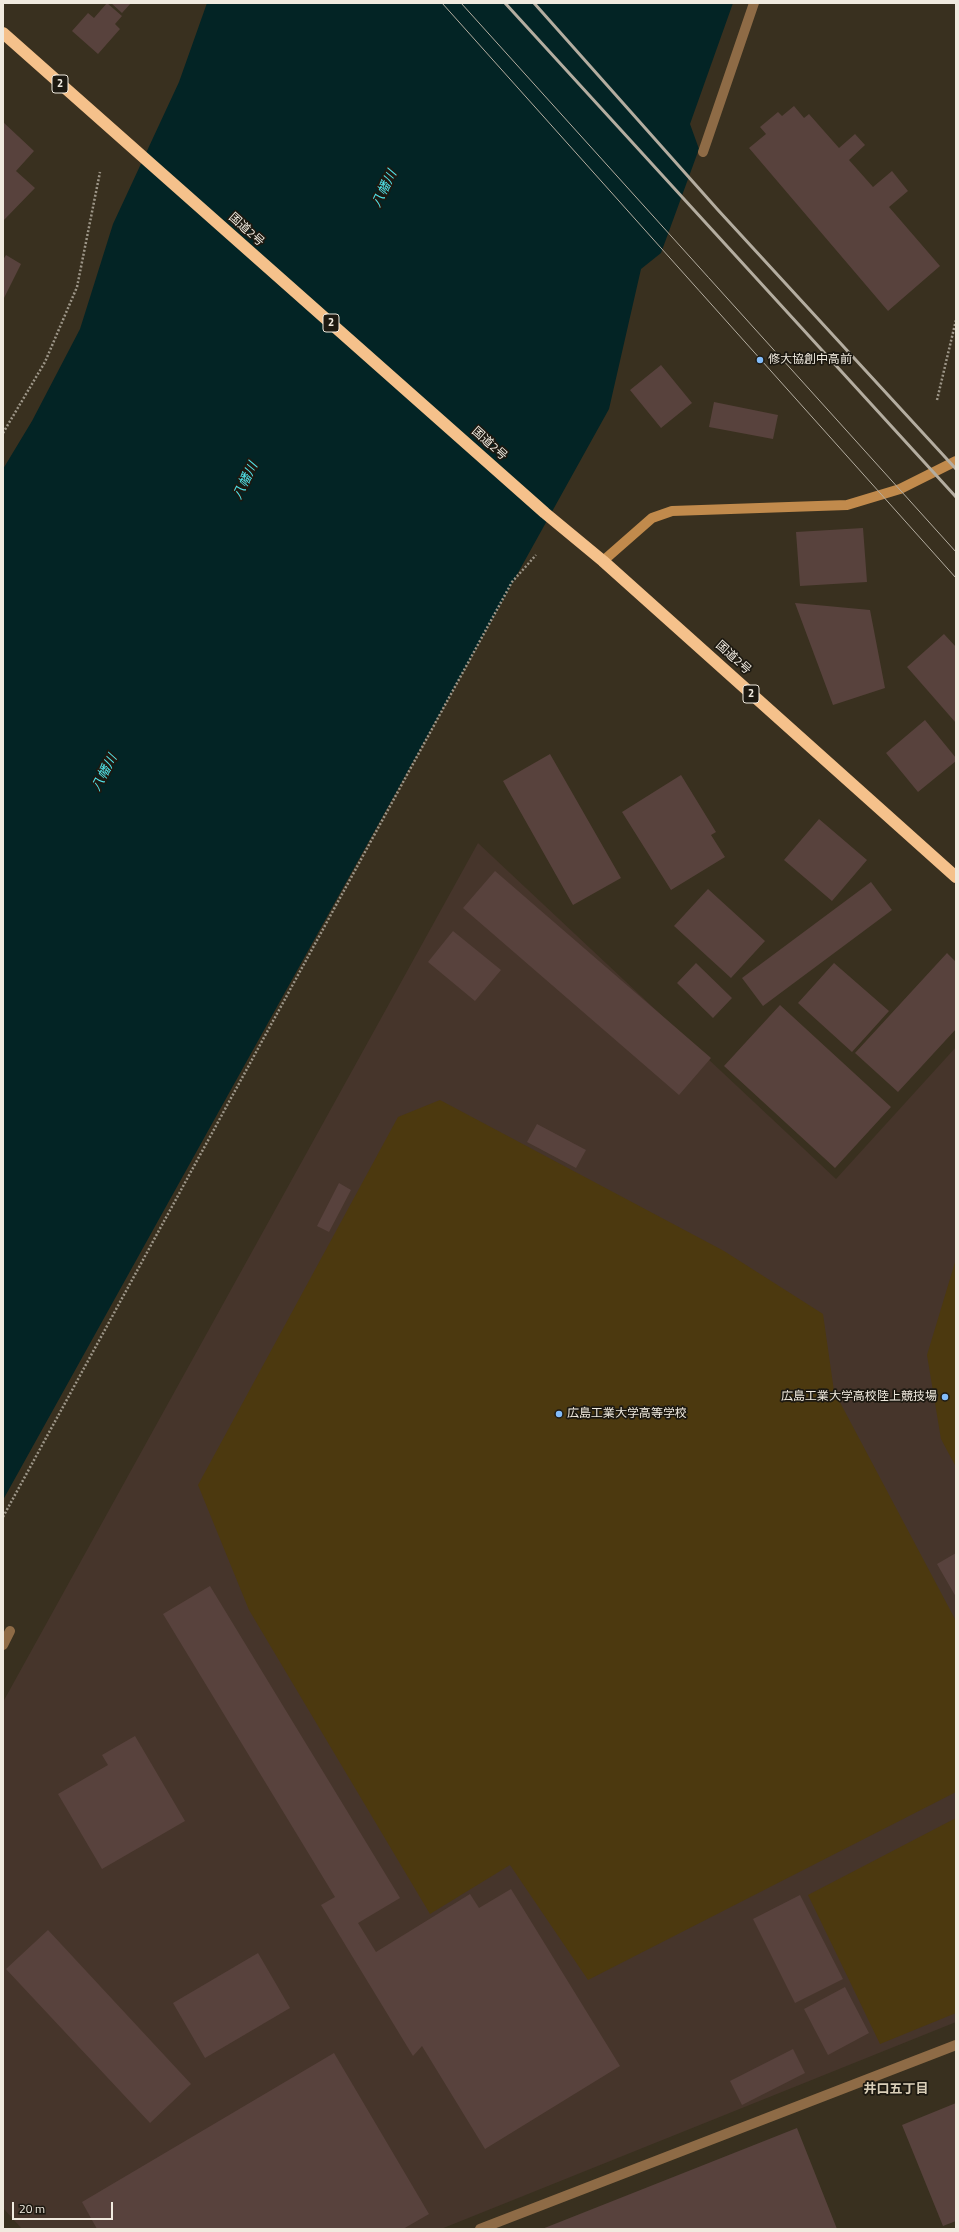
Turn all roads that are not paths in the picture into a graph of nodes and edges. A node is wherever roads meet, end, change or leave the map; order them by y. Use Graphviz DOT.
graph roads {
  1 [pos="754,3"];
  2 [pos="3,33"];
  3 [pos="702,152"];
  4 [pos="956,461"];
  5 [pos="603,561"];
  6 [pos="956,877"];
  7 [pos="10,1631"];
  8 [pos="3,1645"];
  9 [pos="956,2045"];
  10 [pos="480,2229"];
  1 -- 3 [label="street"];
  2 -- 5 [label="highway, 国道2号 / 2"];
  4 -- 5 [label="street"];
  5 -- 6 [label="highway, 国道2号 / 2"];
  7 -- 8 [label="street"];
  9 -- 10 [label="street"];
}
